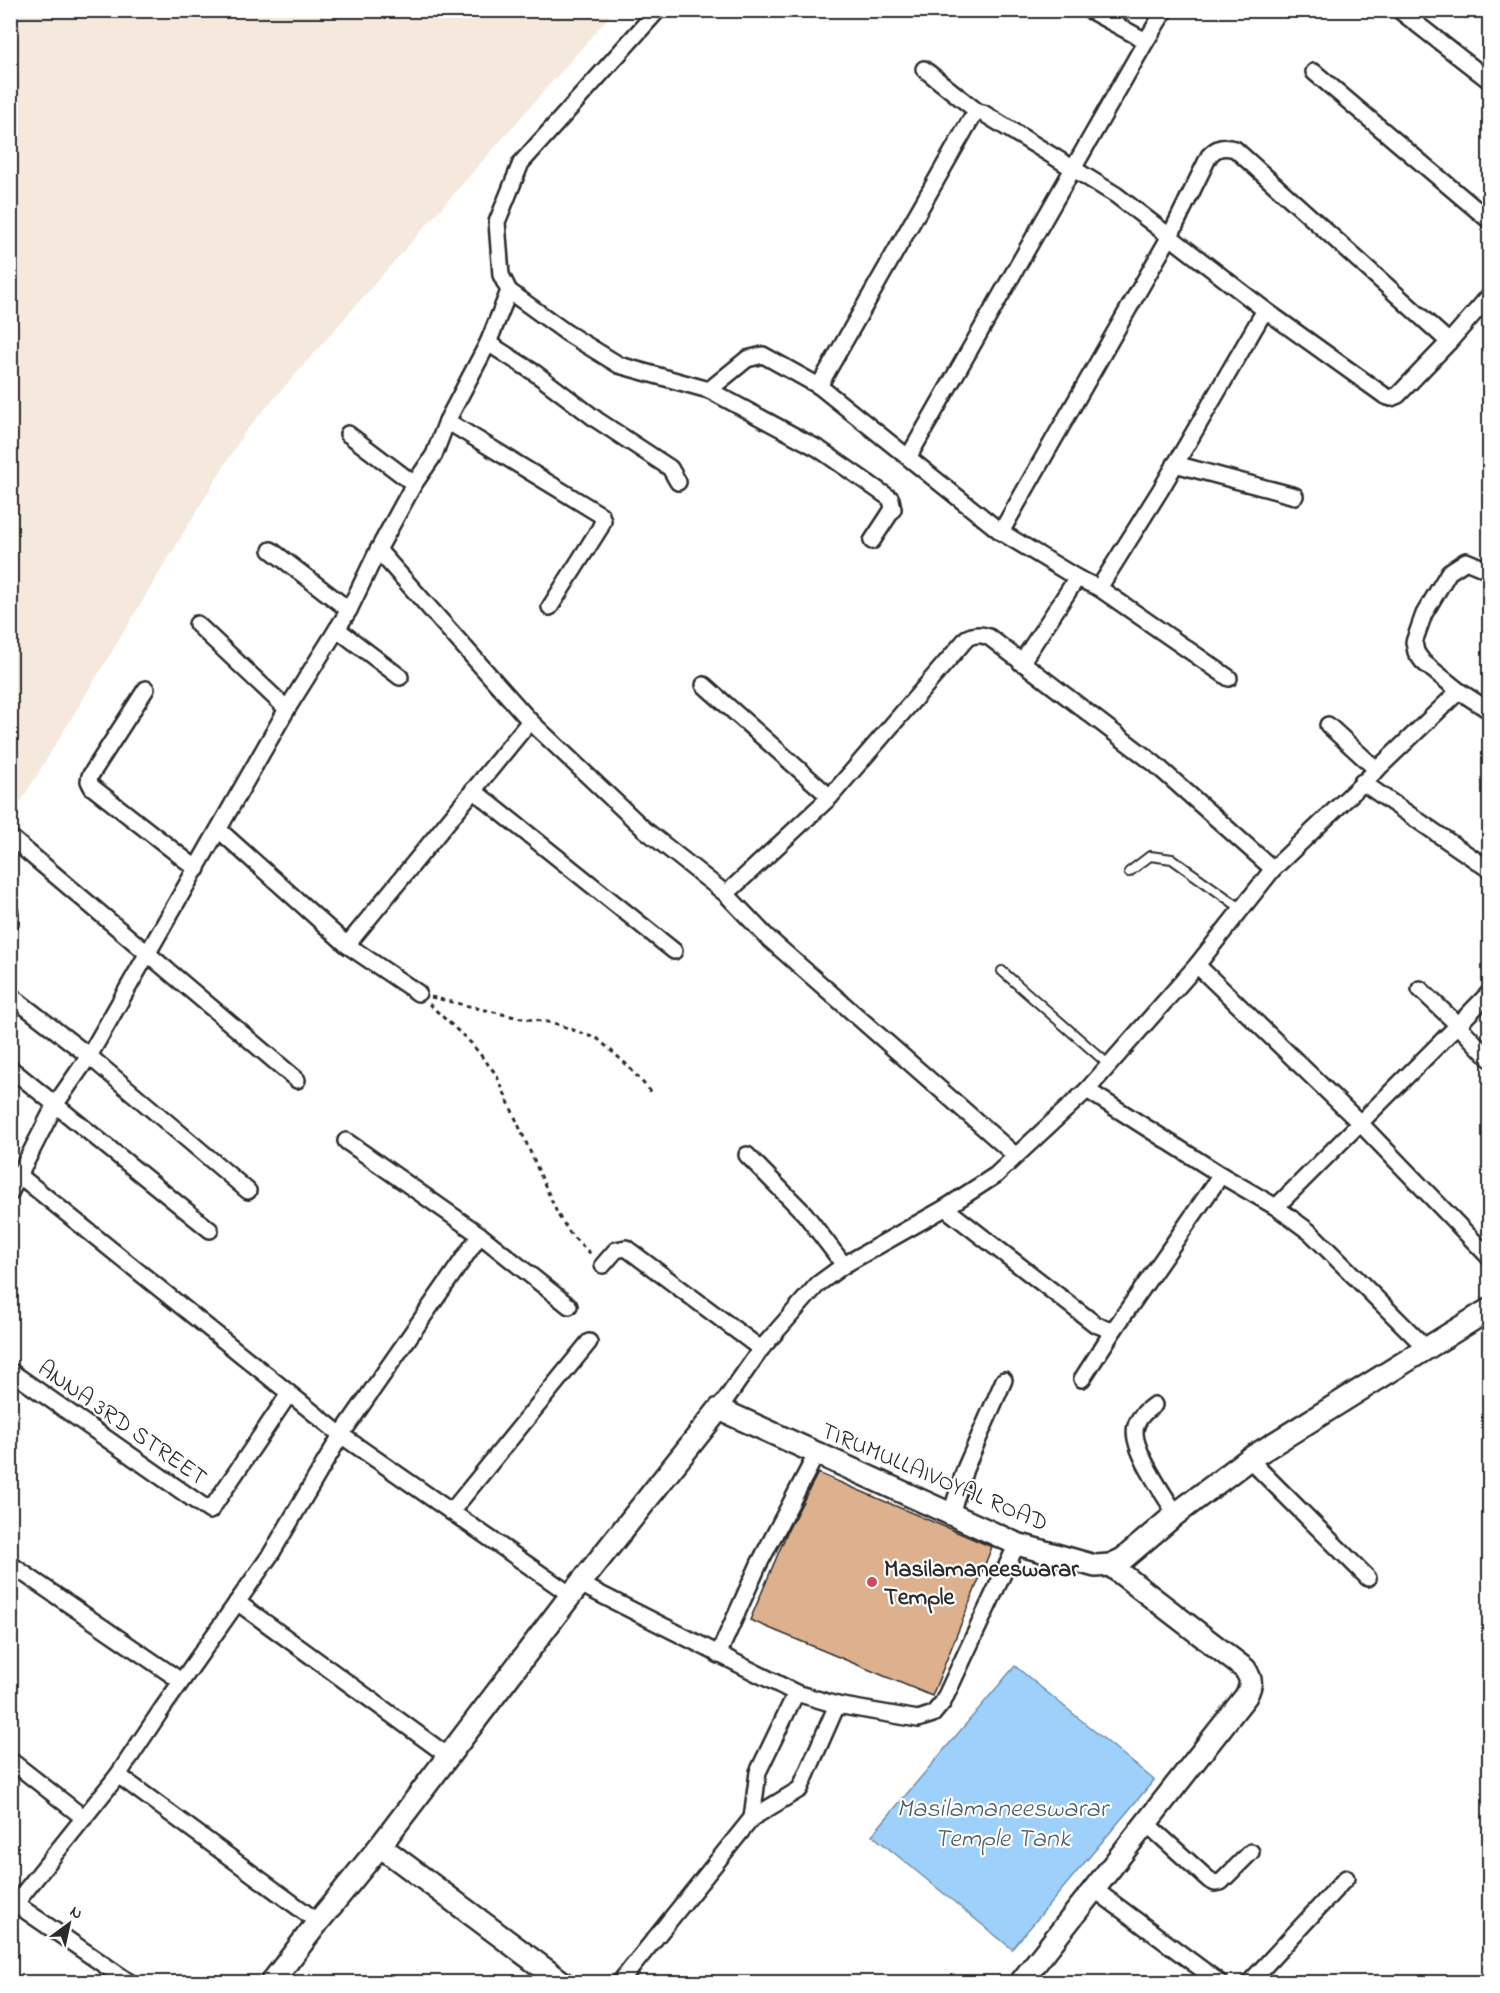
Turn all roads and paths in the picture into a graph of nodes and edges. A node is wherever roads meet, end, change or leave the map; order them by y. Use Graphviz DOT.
graph roads {
  1 [pos="658,10"];
  2 [pos="1089,10"];
  3 [pos="1165,10"];
  4 [pos="1399,10"];
  5 [pos="1146,41"];
  6 [pos="924,69"];
  7 [pos="1314,72"];
  8 [pos="1490,81"];
  9 [pos="978,112"];
  10 [pos="1073,169"];
  11 [pos="1490,220"];
  12 [pos="1170,236"];
  13 [pos="509,291"];
  14 [pos="1490,295"];
  15 [pos="1264,310"];
  16 [pos="1449,342"];
  17 [pos="488,343"];
  18 [pos="819,386"];
  19 [pos="709,390"];
  20 [pos="447,421"];
  21 [pos="348,434"];
  22 [pos="909,456"];
  23 [pos="1175,464"];
  24 [pos="678,482"];
  25 [pos="414,484"];
  26 [pos="1295,496"];
  27 [pos="1001,532"];
  28 [pos="872,541"];
  29 [pos="271,550"];
  30 [pos="378,550"];
  31 [pos="1490,571"];
  32 [pos="1077,578"];
  33 [pos="1099,588"];
  34 [pos="550,607"];
  35 [pos="349,610"];
  36 [pos="197,624"];
  37 [pos="337,629"];
  38 [pos="1021,663"];
  39 [pos="400,677"];
  40 [pos="1229,678"];
  41 [pos="704,685"];
  42 [pos="146,689"];
  43 [pos="1459,691"];
  44 [pos="287,709"];
  45 [pos="1490,711"];
  46 [pos="530,721"];
  47 [pos="1328,725"];
  48 [pos="1377,770"];
  49 [pos="1362,782"];
  50 [pos="473,790"];
  51 [pos="830,797"];
  52 [pos="219,830"];
  53 [pos="10,837"];
  54 [pos="197,869"];
  55 [pos="1273,869"];
  56 [pos="1490,870"];
  57 [pos="1129,872"];
  58 [pos="726,894"];
  59 [pos="1242,909"];
  60 [pos="10,913"];
  61 [pos="10,923"];
  62 [pos="347,945"];
  63 [pos="674,951"];
  64 [pos="149,954"];
  65 [pos="1197,965"];
  66 [pos="1002,971"];
  67 [pos="1420,988"];
  68 [pos="1490,992"];
  69 [pos="418,993"];
  70 [pos="10,995"];
  71 [pos="1458,1025"];
  72 [pos="89,1056"];
  73 [pos="1490,1059"];
  74 [pos="1109,1065"];
  75 [pos="10,1068"];
  76 [pos="297,1080"];
  77 [pos="1087,1090"];
  78 [pos="652,1093"];
  79 [pos="55,1105"];
  80 [pos="1359,1122"];
  81 [pos="346,1141"];
  82 [pos="747,1155"];
  83 [pos="1016,1156"];
  84 [pos="1221,1175"];
  85 [pos="20,1176"];
  86 [pos="248,1191"];
  87 [pos="10,1193"];
  88 [pos="1276,1207"];
  89 [pos="945,1208"];
  90 [pos="210,1230"];
  91 [pos="480,1235"];
  92 [pos="1490,1258"];
  93 [pos="844,1264"];
  94 [pos="603,1265"];
  95 [pos="569,1306"];
  96 [pos="1490,1309"];
  97 [pos="1115,1328"];
  98 [pos="589,1342"];
  99 [pos="761,1349"];
  100 [pos="1427,1349"];
  101 [pos="10,1371"];
  102 [pos="1082,1379"];
  103 [pos="1004,1380"];
  104 [pos="289,1394"];
  105 [pos="1154,1405"];
  106 [pos="719,1409"];
  107 [pos="341,1435"];
  108 [pos="817,1453"];
  109 [pos="1249,1459"];
  110 [pos="451,1512"];
  111 [pos="951,1514"];
  112 [pos="1176,1514"];
  113 [pos="1017,1545"];
  114 [pos="10,1564"];
  115 [pos="1110,1565"];
  116 [pos="1368,1578"];
  117 [pos="576,1590"];
  118 [pos="237,1602"];
  119 [pos="718,1655"];
  120 [pos="181,1681"];
  121 [pos="796,1693"];
  122 [pos="837,1705"];
  123 [pos="448,1756"];
  124 [pos="10,1760"];
  125 [pos="118,1775"];
  126 [pos="84,1818"];
  127 [pos="752,1818"];
  128 [pos="1146,1823"];
  129 [pos="380,1846"];
  130 [pos="1251,1852"];
  131 [pos="1346,1878"];
  132 [pos="1094,1889"];
  133 [pos="13,1902"];
  134 [pos="318,1922"];
  135 [pos="1031,1979"];
  136 [pos="129,1983"];
  137 [pos="272,1983"];
  138 [pos="562,1983"];
  139 [pos="620,1983"];
  140 [pos="1219,1983"];
  141 [pos="1250,1983"];
  1 -- 13 [label="street"];
  2 -- 5 [label="street"];
  3 -- 5 [label="street"];
  4 -- 8 [label="street"];
  5 -- 10 [label="street"];
  6 -- 9 [label="street"];
  7 -- 11 [label="street"];
  9 -- 10 [label="street"];
  9 -- 18 [label="street"];
  10 -- 12 [label="street"];
  10 -- 22 [label="street"];
  12 -- 15 [label="street"];
  12 -- 16 [label="street"];
  12 -- 27 [label="street"];
  13 -- 17 [label="street"];
  13 -- 19 [label="street"];
  14 -- 16 [label="street"];
  15 -- 16 [label="street"];
  15 -- 23 [label="street"];
  17 -- 20 [label="street"];
  17 -- 24 [label="street"];
  18 -- 19 [label="street"];
  18 -- 22 [label="street"];
  19 -- 28 [label="street"];
  20 -- 25 [label="street"];
  20 -- 34 [label="street"];
  21 -- 25 [label="street"];
  22 -- 27 [label="street"];
  23 -- 26 [label="street"];
  23 -- 33 [label="street"];
  25 -- 30 [label="street"];
  27 -- 32 [label="street"];
  29 -- 35 [label="street"];
  30 -- 35 [label="street"];
  30 -- 46 [label="street"];
  31 -- 43 [label="street"];
  32 -- 33 [label="street"];
  32 -- 38 [label="street"];
  33 -- 40 [label="street"];
  35 -- 37 [label="street"];
  36 -- 44 [label="street"];
  37 -- 39 [label="street"];
  37 -- 44 [label="street"];
  38 -- 51 [label="street"];
  38 -- 55 [label="street"];
  41 -- 51 [label="street"];
  42 -- 54 [label="street"];
  43 -- 45 [label="street"];
  43 -- 48 [label="street"];
  44 -- 52 [label="street"];
  46 -- 50 [label="street"];
  46 -- 58 [label="street"];
  47 -- 48 [label="street"];
  48 -- 49 [label="street"];
  49 -- 55 [label="street"];
  49 -- 56 [label="street"];
  50 -- 62 [label="street"];
  50 -- 63 [label="street"];
  51 -- 58 [label="street"];
  52 -- 54 [label="street"];
  52 -- 62 [label="street"];
  53 -- 64 [label="street"];
  54 -- 64 [label="street"];
  55 -- 59 [label="street"];
  57 -- 59 [label="lane"];
  58 -- 83 [label="street"];
  59 -- 65 [label="street"];
  60 -- 61 [label="street"];
  62 -- 69 [label="street"];
  64 -- 72 [label="street"];
  64 -- 76 [label="street"];
  65 -- 74 [label="street"];
  65 -- 80 [label="street"];
  66 -- 74 [label="lane"];
  67 -- 71 [label="street"];
  68 -- 71 [label="street"];
  69 -- 78 [label="path"];
  69 -- 94 [label="path"];
  70 -- 72 [label="street"];
  71 -- 73 [label="street"];
  71 -- 80 [label="street"];
  72 -- 79 [label="street"];
  72 -- 86 [label="street"];
  74 -- 77 [label="street"];
  75 -- 79 [label="street"];
  77 -- 83 [label="street"];
  77 -- 84 [label="street"];
  79 -- 85 [label="street"];
  79 -- 90 [label="street"];
  80 -- 88 [label="street"];
  80 -- 92 [label="street"];
  81 -- 91 [label="street"];
  82 -- 93 [label="street"];
  83 -- 89 [label="street"];
  84 -- 88 [label="street"];
  84 -- 97 [label="street"];
  85 -- 87 [label="street"];
  85 -- 104 [label="street"];
  88 -- 100 [label="street"];
  89 -- 93 [label="street"];
  89 -- 97 [label="street"];
  91 -- 95 [label="street"];
  91 -- 107 [label="street"];
  93 -- 99 [label="street"];
  94 -- 99 [label="street"];
  96 -- 100 [label="street"];
  97 -- 102 [label="street"];
  98 -- 110 [label="street"];
  99 -- 106 [label="street"];
  100 -- 109 [label="street"];
  101 -- 104 [label="street, ANNA 3RD STREET"];
  103 -- 111 [label="street"];
  104 -- 107 [label="street"];
  105 -- 112 [label="street"];
  106 -- 108 [label="street, TIRUMULLAIVOYAL ROAD"];
  106 -- 117 [label="street"];
  107 -- 110 [label="street"];
  107 -- 118 [label="street"];
  108 -- 111 [label="street, TIRUMULLAIVOYAL ROAD"];
  108 -- 119 [label="street"];
  109 -- 112 [label="street"];
  109 -- 116 [label="street"];
  110 -- 117 [label="street"];
  111 -- 113 [label="street, TIRUMULLAIVOYAL ROAD"];
  112 -- 115 [label="street"];
  113 -- 115 [label="street, TIRUMULLAIVOYAL ROAD"];
  113 -- 122 [label="street"];
  114 -- 120 [label="street"];
  115 -- 128 [label="street"];
  117 -- 119 [label="street"];
  117 -- 123 [label="street"];
  118 -- 120 [label="street"];
  118 -- 123 [label="street"];
  119 -- 121 [label="street"];
  120 -- 125 [label="street"];
  121 -- 122 [label="street"];
  121 -- 127 [label="street"];
  122 -- 127 [label="street"];
  123 -- 129 [label="street"];
  124 -- 126 [label="street"];
  125 -- 126 [label="street"];
  125 -- 134 [label="street"];
  126 -- 133 [label="street"];
  127 -- 139 [label="street"];
  128 -- 130 [label="street"];
  128 -- 132 [label="street"];
  129 -- 134 [label="street"];
  129 -- 138 [label="street"];
  131 -- 141 [label="street"];
  132 -- 135 [label="street"];
  132 -- 140 [label="street"];
  133 -- 136 [label="street"];
  134 -- 137 [label="street"];
}
